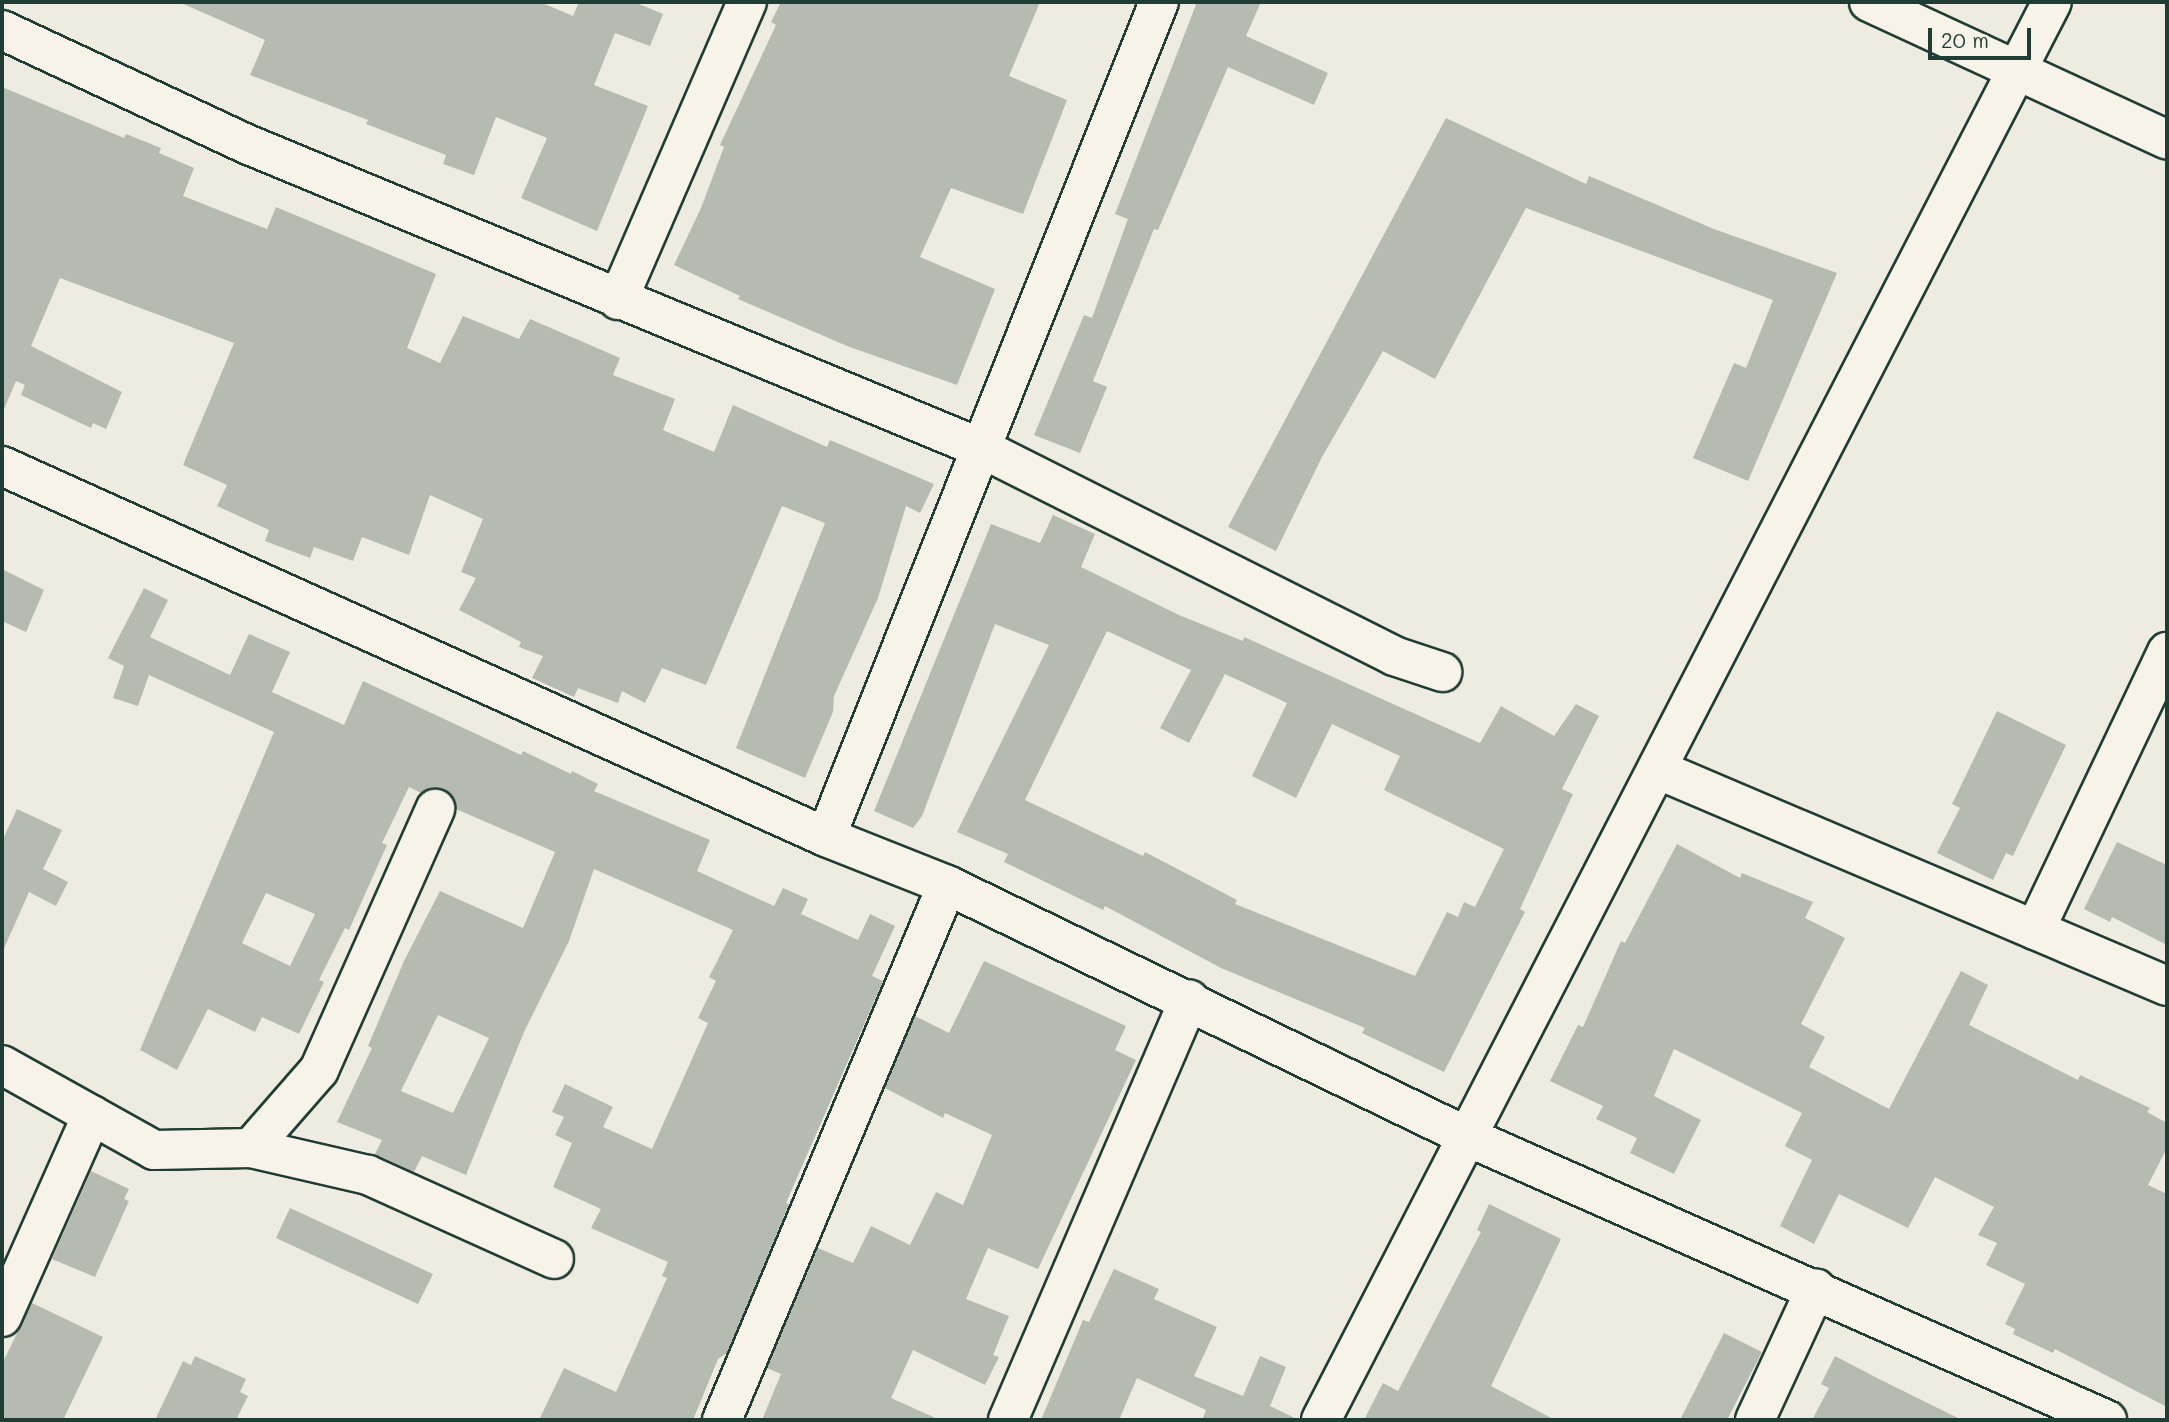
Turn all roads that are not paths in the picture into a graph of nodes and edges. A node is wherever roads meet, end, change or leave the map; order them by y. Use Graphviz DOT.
graph roads {
  1 [pos="747,2"];
  2 [pos="1159,2"];
  3 [pos="1869,2"];
  4 [pos="2052,2"];
  5 [pos="2,30"];
  6 [pos="2016,68"];
  7 [pos="2167,140"];
  8 [pos="618,300"];
  9 [pos="983,449"];
  10 [pos="2,466"];
  11 [pos="2167,652"];
  12 [pos="1442,672"];
  13 [pos="1659,770"];
  14 [pos="435,809"];
  15 [pos="826,837"];
  16 [pos="947,885"];
  17 [pos="2035,930"];
  18 [pos="2167,986"];
  19 [pos="1189,999"];
  20 [pos="2,1065"];
  21 [pos="92,1115"];
  22 [pos="1468,1137"];
  23 [pos="251,1148"];
  24 [pos="554,1259"];
  25 [pos="1816,1288"];
  26 [pos="2,1317"];
  27 [pos="722,1420"];
  28 [pos="1008,1420"];
  29 [pos="1321,1420"];
  30 [pos="1755,1420"];
  31 [pos="2107,1420"];
  1 -- 8 [label="street"];
  2 -- 9 [label="street"];
  3 -- 6 [label="street"];
  4 -- 6 [label="street"];
  5 -- 8 [label="street"];
  6 -- 7 [label="street"];
  6 -- 13 [label="street"];
  8 -- 9 [label="street"];
  9 -- 12 [label="street"];
  9 -- 15 [label="street"];
  10 -- 15 [label="street"];
  11 -- 17 [label="street"];
  13 -- 17 [label="street"];
  13 -- 22 [label="street"];
  14 -- 23 [label="street"];
  15 -- 16 [label="street"];
  16 -- 19 [label="street"];
  16 -- 27 [label="street"];
  17 -- 18 [label="street"];
  19 -- 22 [label="street"];
  19 -- 28 [label="street"];
  20 -- 21 [label="street"];
  21 -- 23 [label="street"];
  21 -- 26 [label="street"];
  22 -- 25 [label="street"];
  22 -- 29 [label="street"];
  23 -- 24 [label="street"];
  25 -- 30 [label="street"];
  25 -- 31 [label="street"];
}
